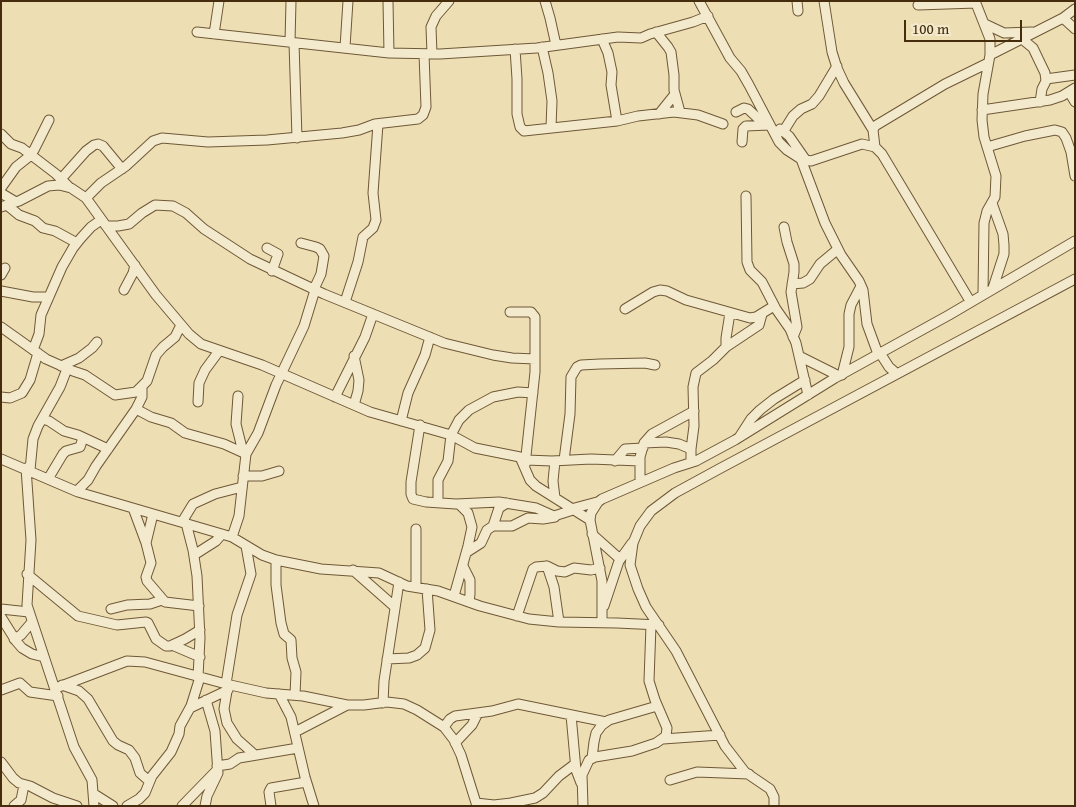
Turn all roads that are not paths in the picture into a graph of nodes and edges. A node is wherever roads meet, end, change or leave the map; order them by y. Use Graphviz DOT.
graph roads {
  1 [pos="219,1"];
  2 [pos="292,1"];
  3 [pos="348,1"];
  4 [pos="388,1"];
  5 [pos="449,1"];
  6 [pos="545,1"];
  7 [pos="699,1"];
  8 [pos="824,1"];
  9 [pos="976,2"];
  10 [pos="918,5"];
  11 [pos="1075,9"];
  12 [pos="708,16"];
  13 [pos="1063,18"];
  14 [pos="985,24"];
  15 [pos="1075,28"];
  16 [pos="197,32"];
  17 [pos="656,32"];
  18 [pos="1036,32"];
  19 [pos="214,34"];
  20 [pos="602,39"];
  21 [pos="1022,39"];
  22 [pos="292,43"];
  23 [pos="556,45"];
  24 [pos="345,47"];
  25 [pos="542,47"];
  26 [pos="515,49"];
  27 [pos="388,53"];
  28 [pos="428,54"];
  29 [pos="989,59"];
  30 [pos="836,66"];
  31 [pos="1075,76"];
  32 [pos="1046,79"];
  33 [pos="1072,90"];
  34 [pos="675,94"];
  35 [pos="754,95"];
  36 [pos="1040,102"];
  37 [pos="1075,102"];
  38 [pos="746,108"];
  39 [pos="982,110"];
  40 [pos="680,112"];
  41 [pos="736,112"];
  42 [pos="659,114"];
  43 [pos="49,120"];
  44 [pos="617,121"];
  45 [pos="378,124"];
  46 [pos="724,124"];
  47 [pos="768,125"];
  48 [pos="551,127"];
  49 [pos="872,129"];
  50 [pos="783,132"];
  51 [pos="1,134"];
  52 [pos="297,138"];
  53 [pos="742,142"];
  54 [pos="862,144"];
  55 [pos="875,147"];
  56 [pos="987,147"];
  57 [pos="30,154"];
  58 [pos="1073,158"];
  59 [pos="803,159"];
  60 [pos="122,168"];
  61 [pos="1075,176"];
  62 [pos="61,179"];
  63 [pos="69,187"];
  64 [pos="746,196"];
  65 [pos="86,198"];
  66 [pos="4,200"];
  67 [pos="992,203"];
  68 [pos="104,223"];
  69 [pos="784,227"];
  70 [pos="1075,241"];
  71 [pos="77,243"];
  72 [pos="301,243"];
  73 [pos="267,248"];
  74 [pos="838,249"];
  75 [pos="135,265"];
  76 [pos="272,271"];
  77 [pos="1075,279"];
  78 [pos="792,284"];
  79 [pos="861,286"];
  80 [pos="993,288"];
  81 [pos="124,290"];
  82 [pos="315,290"];
  83 [pos="1,291"];
  84 [pos="983,293"];
  85 [pos="48,297"];
  86 [pos="970,301"];
  87 [pos="346,302"];
  88 [pos="774,306"];
  89 [pos="625,309"];
  90 [pos="510,312"];
  91 [pos="730,313"];
  92 [pos="373,314"];
  93 [pos="762,314"];
  94 [pos="180,324"];
  95 [pos="1,327"];
  96 [pos="430,337"];
  97 [pos="793,337"];
  98 [pos="97,342"];
  99 [pos="726,347"];
  100 [pos="36,351"];
  101 [pos="219,351"];
  102 [pos="879,353"];
  103 [pos="354,356"];
  104 [pos="799,356"];
  105 [pos="535,359"];
  106 [pos="655,365"];
  107 [pos="64,367"];
  108 [pos="280,374"];
  109 [pos="897,374"];
  110 [pos="840,375"];
  111 [pos="805,380"];
  112 [pos="142,386"];
  113 [pos="533,393"];
  114 [pos="121,395"];
  115 [pos="808,395"];
  116 [pos="238,396"];
  117 [pos="1,397"];
  118 [pos="335,397"];
  119 [pos="198,402"];
  120 [pos="354,405"];
  121 [pos="136,409"];
  122 [pos="694,411"];
  123 [pos="42,419"];
  124 [pos="401,421"];
  125 [pos="420,425"];
  126 [pos="451,435"];
  127 [pos="740,437"];
  128 [pos="83,438"];
  129 [pos="644,446"];
  130 [pos="108,449"];
  131 [pos="691,449"];
  132 [pos="245,453"];
  133 [pos="1,458"];
  134 [pos="615,460"];
  135 [pos="560,461"];
  136 [pos="640,461"];
  137 [pos="691,462"];
  138 [pos="525,463"];
  139 [pos="28,469"];
  140 [pos="279,471"];
  141 [pos="243,476"];
  142 [pos="48,479"];
  143 [pos="640,482"];
  144 [pos="242,487"];
  145 [pos="77,492"];
  146 [pos="555,498"];
  147 [pos="438,502"];
  148 [pos="598,502"];
  149 [pos="507,503"];
  150 [pos="459,504"];
  151 [pos="133,508"];
  152 [pos="572,510"];
  153 [pos="153,514"];
  154 [pos="557,516"];
  155 [pos="590,520"];
  156 [pos="184,523"];
  157 [pos="493,526"];
  158 [pos="416,529"];
  159 [pos="222,534"];
  160 [pos="592,534"];
  161 [pos="232,538"];
  162 [pos="146,543"];
  163 [pos="632,543"];
  164 [pos="246,546"];
  165 [pos="467,552"];
  166 [pos="194,555"];
  167 [pos="620,559"];
  168 [pos="276,560"];
  169 [pos="463,566"];
  170 [pos="547,566"];
  171 [pos="600,568"];
  172 [pos="353,570"];
  173 [pos="28,574"];
  174 [pos="399,582"];
  175 [pos="416,587"];
  176 [pos="427,589"];
  177 [pos="454,596"];
  178 [pos="162,600"];
  179 [pos="469,602"];
  180 [pos="199,606"];
  181 [pos="395,607"];
  182 [pos="1,609"];
  183 [pos="111,609"];
  184 [pos="602,610"];
  185 [pos="28,612"];
  186 [pos="517,616"];
  187 [pos="1,618"];
  188 [pos="32,622"];
  189 [pos="559,622"];
  190 [pos="602,622"];
  191 [pos="655,625"];
  192 [pos="200,630"];
  193 [pos="14,639"];
  194 [pos="172,645"];
  195 [pos="44,657"];
  196 [pos="388,659"];
  197 [pos="199,660"];
  198 [pos="199,677"];
  199 [pos="214,681"];
  200 [pos="229,687"];
  201 [pos="1,690"];
  202 [pos="58,690"];
  203 [pos="280,694"];
  204 [pos="293,695"];
  205 [pos="206,700"];
  206 [pos="383,703"];
  207 [pos="347,704"];
  208 [pos="657,706"];
  209 [pos="190,708"];
  210 [pos="288,708"];
  211 [pos="478,714"];
  212 [pos="571,715"];
  213 [pos="606,722"];
  214 [pos="444,727"];
  215 [pos="295,732"];
  216 [pos="720,735"];
  217 [pos="663,739"];
  218 [pos="455,743"];
  219 [pos="298,748"];
  220 [pos="255,755"];
  221 [pos="592,758"];
  222 [pos="2,761"];
  223 [pos="575,764"];
  224 [pos="218,768"];
  225 [pos="749,774"];
  226 [pos="670,780"];
  227 [pos="149,781"];
  228 [pos="306,782"];
  229 [pos="24,785"];
  230 [pos="582,787"];
  231 [pos="94,794"];
  232 [pos="131,804"];
  233 [pos="477,805"];
  234 [pos="14,806"];
  235 [pos="77,806"];
  236 [pos="94,806"];
  237 [pos="114,806"];
  238 [pos="144,806"];
  239 [pos="182,806"];
  240 [pos="205,806"];
  241 [pos="271,806"];
  242 [pos="314,806"];
  243 [pos="583,806"];
  244 [pos="774,806"];
  1 -- 19 [label="street"];
  2 -- 22 [label="street"];
  3 -- 24 [label="street"];
  4 -- 27 [label="street"];
  5 -- 28 [label="street"];
  6 -- 23 [label="street"];
  7 -- 12 [label="street"];
  8 -- 30 [label="street"];
  9 -- 10 [label="street"];
  9 -- 14 [label="street"];
  11 -- 13 [label="street"];
  12 -- 17 [label="street"];
  12 -- 35 [label="street"];
  13 -- 15 [label="street"];
  13 -- 18 [label="street"];
  14 -- 18 [label="street"];
  14 -- 29 [label="street"];
  16 -- 19 [label="street"];
  17 -- 20 [label="street"];
  17 -- 34 [label="street"];
  18 -- 21 [label="street"];
  19 -- 22 [label="street"];
  20 -- 23 [label="street"];
  20 -- 44 [label="street"];
  21 -- 29 [label="street"];
  21 -- 32 [label="street"];
  22 -- 24 [label="street"];
  22 -- 52 [label="street"];
  23 -- 25 [label="street"];
  24 -- 27 [label="street"];
  25 -- 26 [label="street"];
  25 -- 48 [label="street"];
  26 -- 28 [label="street"];
  26 -- 48 [label="street"];
  27 -- 28 [label="street"];
  28 -- 45 [label="street"];
  29 -- 39 [label="street"];
  29 -- 49 [label="street"];
  30 -- 49 [label="street"];
  30 -- 50 [label="street"];
  31 -- 32 [label="street"];
  32 -- 36 [label="street"];
  33 -- 36 [label="street"];
  33 -- 37 [label="street"];
  34 -- 40 [label="street"];
  34 -- 42 [label="street"];
  35 -- 38 [label="street"];
  35 -- 47 [label="street"];
  36 -- 39 [label="street"];
  38 -- 41 [label="street"];
  38 -- 47 [label="street"];
  39 -- 56 [label="street"];
  40 -- 42 [label="street"];
  40 -- 46 [label="street"];
  42 -- 44 [label="street"];
  43 -- 57 [label="street"];
  44 -- 48 [label="street"];
  45 -- 52 [label="street"];
  45 -- 87 [label="street"];
  47 -- 50 [label="street"];
  47 -- 53 [label="street"];
  47 -- 59 [label="street"];
  49 -- 54 [label="street"];
  49 -- 55 [label="street"];
  50 -- 59 [label="street"];
  51 -- 57 [label="street"];
  52 -- 60 [label="street"];
  54 -- 55 [label="street"];
  54 -- 59 [label="street"];
  55 -- 86 [label="street"];
  56 -- 58 [label="street"];
  56 -- 67 [label="street"];
  57 -- 62 [label="street"];
  57 -- 66 [label="street"];
  58 -- 61 [label="street"];
  59 -- 74 [label="street"];
  60 -- 62 [label="street"];
  60 -- 65 [label="street"];
  62 -- 63 [label="street"];
  63 -- 65 [label="street"];
  63 -- 66 [label="street"];
  64 -- 88 [label="street"];
  65 -- 68 [label="street"];
  66 -- 71 [label="street"];
  67 -- 80 [label="street"];
  67 -- 84 [label="street"];
  68 -- 71 [label="street"];
  68 -- 75 [label="street"];
  68 -- 76 [label="street"];
  69 -- 78 [label="street"];
  70 -- 80 [label="street"];
  71 -- 85 [label="street"];
  72 -- 82 [label="street"];
  73 -- 76 [label="street"];
  74 -- 78 [label="street"];
  74 -- 79 [label="street"];
  75 -- 81 [label="street"];
  75 -- 94 [label="street"];
  76 -- 82 [label="street"];
  77 -- 109 [label="street"];
  78 -- 97 [label="street"];
  79 -- 102 [label="street"];
  79 -- 110 [label="street"];
  80 -- 84 [label="street"];
  82 -- 87 [label="street"];
  82 -- 108 [label="street"];
  83 -- 85 [label="street"];
  84 -- 86 [label="street"];
  85 -- 100 [label="street"];
  86 -- 102 [label="street"];
  87 -- 92 [label="street"];
  88 -- 93 [label="street"];
  88 -- 97 [label="street"];
  89 -- 91 [label="street"];
  90 -- 105 [label="street"];
  91 -- 93 [label="street"];
  91 -- 99 [label="street"];
  92 -- 96 [label="street"];
  92 -- 103 [label="street"];
  93 -- 99 [label="street"];
  94 -- 101 [label="street"];
  94 -- 112 [label="street"];
  95 -- 100 [label="street"];
  96 -- 105 [label="street"];
  96 -- 124 [label="street"];
  97 -- 104 [label="street"];
  98 -- 107 [label="street"];
  99 -- 122 [label="street"];
  100 -- 107 [label="street"];
  100 -- 117 [label="street"];
  101 -- 108 [label="street"];
  101 -- 119 [label="street"];
  102 -- 109 [label="street"];
  102 -- 110 [label="street"];
  103 -- 118 [label="street"];
  103 -- 120 [label="street"];
  104 -- 110 [label="street"];
  104 -- 111 [label="street"];
  105 -- 113 [label="street"];
  106 -- 135 [label="street"];
  107 -- 114 [label="street"];
  107 -- 123 [label="street"];
  108 -- 118 [label="street"];
  108 -- 132 [label="street"];
  109 -- 163 [label="street"];
  110 -- 115 [label="street"];
  111 -- 115 [label="street"];
  111 -- 127 [label="street"];
  112 -- 114 [label="street"];
  112 -- 121 [label="street"];
  113 -- 126 [label="street"];
  113 -- 138 [label="street"];
  114 -- 121 [label="street"];
  115 -- 127 [label="street"];
  116 -- 132 [label="street"];
  118 -- 120 [label="street"];
  120 -- 124 [label="street"];
  121 -- 130 [label="street"];
  121 -- 132 [label="street"];
  122 -- 129 [label="street"];
  122 -- 131 [label="street"];
  123 -- 128 [label="street"];
  123 -- 139 [label="street"];
  124 -- 125 [label="street"];
  125 -- 126 [label="street"];
  125 -- 147 [label="street"];
  126 -- 138 [label="street"];
  126 -- 147 [label="street"];
  127 -- 137 [label="street"];
  128 -- 130 [label="street"];
  128 -- 142 [label="street"];
  129 -- 131 [label="street"];
  129 -- 134 [label="street"];
  129 -- 136 [label="street"];
  130 -- 145 [label="street"];
  131 -- 137 [label="street"];
  132 -- 141 [label="street"];
  133 -- 139 [label="street"];
  134 -- 135 [label="street"];
  134 -- 136 [label="street"];
  135 -- 138 [label="street"];
  135 -- 146 [label="street"];
  136 -- 143 [label="street"];
  137 -- 143 [label="street"];
  138 -- 146 [label="street"];
  139 -- 142 [label="street"];
  139 -- 173 [label="street"];
  140 -- 141 [label="street"];
  141 -- 144 [label="street"];
  142 -- 145 [label="street"];
  143 -- 148 [label="street"];
  144 -- 156 [label="street"];
  144 -- 161 [label="street"];
  145 -- 151 [label="street"];
  146 -- 152 [label="street"];
  147 -- 150 [label="street"];
  148 -- 152 [label="street"];
  148 -- 155 [label="street"];
  149 -- 150 [label="street"];
  149 -- 154 [label="street"];
  149 -- 157 [label="street"];
  150 -- 165 [label="street"];
  151 -- 153 [label="street"];
  151 -- 162 [label="street"];
  152 -- 154 [label="street"];
  152 -- 155 [label="street"];
  153 -- 156 [label="street"];
  153 -- 162 [label="street"];
  154 -- 157 [label="street"];
  155 -- 160 [label="street"];
  156 -- 159 [label="street"];
  156 -- 166 [label="street"];
  157 -- 165 [label="street"];
  158 -- 175 [label="street"];
  159 -- 161 [label="street"];
  159 -- 166 [label="street"];
  160 -- 167 [label="street"];
  160 -- 171 [label="street"];
  161 -- 164 [label="street"];
  162 -- 178 [label="street"];
  163 -- 167 [label="street"];
  163 -- 191 [label="street"];
  164 -- 168 [label="street"];
  164 -- 200 [label="street"];
  165 -- 169 [label="street"];
  166 -- 180 [label="street"];
  167 -- 184 [label="street"];
  168 -- 172 [label="street"];
  168 -- 204 [label="street"];
  169 -- 177 [label="street"];
  169 -- 179 [label="street"];
  170 -- 171 [label="street"];
  170 -- 186 [label="street"];
  170 -- 189 [label="street"];
  171 -- 184 [label="street"];
  172 -- 174 [label="street"];
  172 -- 181 [label="street"];
  173 -- 185 [label="street"];
  173 -- 194 [label="street"];
  174 -- 175 [label="street"];
  174 -- 181 [label="street"];
  175 -- 176 [label="street"];
  176 -- 177 [label="street"];
  176 -- 196 [label="street"];
  177 -- 179 [label="street"];
  178 -- 180 [label="street"];
  178 -- 183 [label="street"];
  179 -- 186 [label="street"];
  180 -- 192 [label="street"];
  181 -- 196 [label="street"];
  182 -- 185 [label="street"];
  184 -- 190 [label="street"];
  185 -- 188 [label="street"];
  186 -- 189 [label="street"];
  187 -- 193 [label="street"];
  188 -- 193 [label="street"];
  188 -- 195 [label="street"];
  189 -- 190 [label="street"];
  190 -- 191 [label="street"];
  191 -- 208 [label="street"];
  191 -- 216 [label="street"];
  192 -- 194 [label="street"];
  192 -- 197 [label="street"];
  193 -- 195 [label="street"];
  194 -- 197 [label="street"];
  195 -- 202 [label="street"];
  196 -- 206 [label="street"];
  197 -- 198 [label="street"];
  197 -- 199 [label="street"];
  198 -- 199 [label="street"];
  198 -- 202 [label="street"];
  198 -- 209 [label="street"];
  199 -- 200 [label="street"];
  200 -- 203 [label="street"];
  200 -- 205 [label="street"];
  200 -- 220 [label="street"];
  201 -- 202 [label="street"];
  202 -- 227 [label="street"];
  202 -- 231 [label="street"];
  203 -- 204 [label="street"];
  203 -- 210 [label="street"];
  204 -- 207 [label="street"];
  204 -- 210 [label="street"];
  205 -- 209 [label="street"];
  205 -- 224 [label="street"];
  206 -- 207 [label="street"];
  206 -- 214 [label="street"];
  207 -- 215 [label="street"];
  208 -- 213 [label="street"];
  208 -- 217 [label="street"];
  209 -- 227 [label="street"];
  210 -- 215 [label="street"];
  211 -- 212 [label="street"];
  211 -- 214 [label="street"];
  211 -- 218 [label="street"];
  212 -- 213 [label="street"];
  212 -- 223 [label="street"];
  213 -- 221 [label="street"];
  214 -- 218 [label="street"];
  215 -- 219 [label="street"];
  216 -- 217 [label="street"];
  216 -- 225 [label="street"];
  217 -- 221 [label="street"];
  218 -- 233 [label="street"];
  219 -- 220 [label="street"];
  219 -- 228 [label="street"];
  220 -- 224 [label="street"];
  221 -- 230 [label="street"];
  222 -- 229 [label="street"];
  223 -- 230 [label="street"];
  223 -- 233 [label="street"];
  224 -- 239 [label="street"];
  224 -- 240 [label="street"];
  225 -- 226 [label="street"];
  225 -- 244 [label="street"];
  227 -- 232 [label="street"];
  228 -- 241 [label="street"];
  228 -- 242 [label="street"];
  229 -- 234 [label="street"];
  229 -- 235 [label="street"];
  230 -- 243 [label="street"];
  231 -- 236 [label="street"];
  231 -- 237 [label="street"];
  232 -- 238 [label="street"];
}
